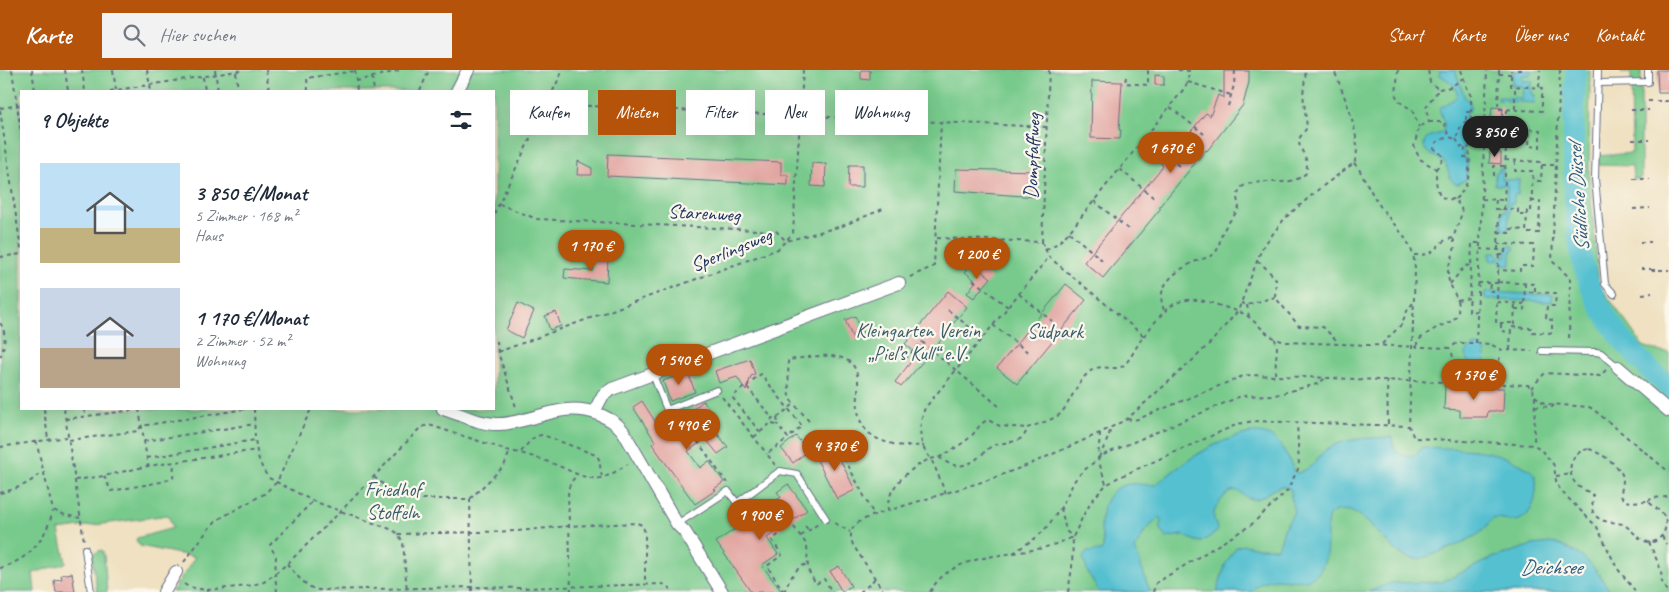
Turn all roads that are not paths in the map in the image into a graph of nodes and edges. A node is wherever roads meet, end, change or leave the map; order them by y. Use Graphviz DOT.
graph roads {
  1 [pos="468,70"];
  2 [pos="1598,70"];
  3 [pos="1648,70"];
  4 [pos="1598,83"];
  5 [pos="458,90"];
  6 [pos="899,283"];
  7 [pos="1614,294"];
  8 [pos="1542,351"];
  9 [pos="1613,367"];
  10 [pos="653,375"];
  11 [pos="717,390"];
  12 [pos="447,410"];
  13 [pos="1669,411"];
  14 [pos="594,412"];
  15 [pos="826,518"];
  16 [pos="677,524"];
  17 [pos="85,548"];
  18 [pos="175,575"];
  19 [pos="91,592"];
  20 [pos="164,592"];
  21 [pos="722,592"];
  1 -- 5 [label="street"];
  2 -- 4 [label="lane"];
  3 -- 4 [label="lane"];
  4 -- 7 [label="lane"];
  6 -- 10 [label="street"];
  8 -- 9 [label="lane"];
  9 -- 13 [label="street"];
  10 -- 11 [label="lane"];
  10 -- 14 [label="street"];
  12 -- 14 [label="street"];
  14 -- 16 [label="street"];
  15 -- 16 [label="lane"];
  16 -- 21 [label="street"];
  17 -- 19 [label="lane"];
  18 -- 20 [label="street"];
}
